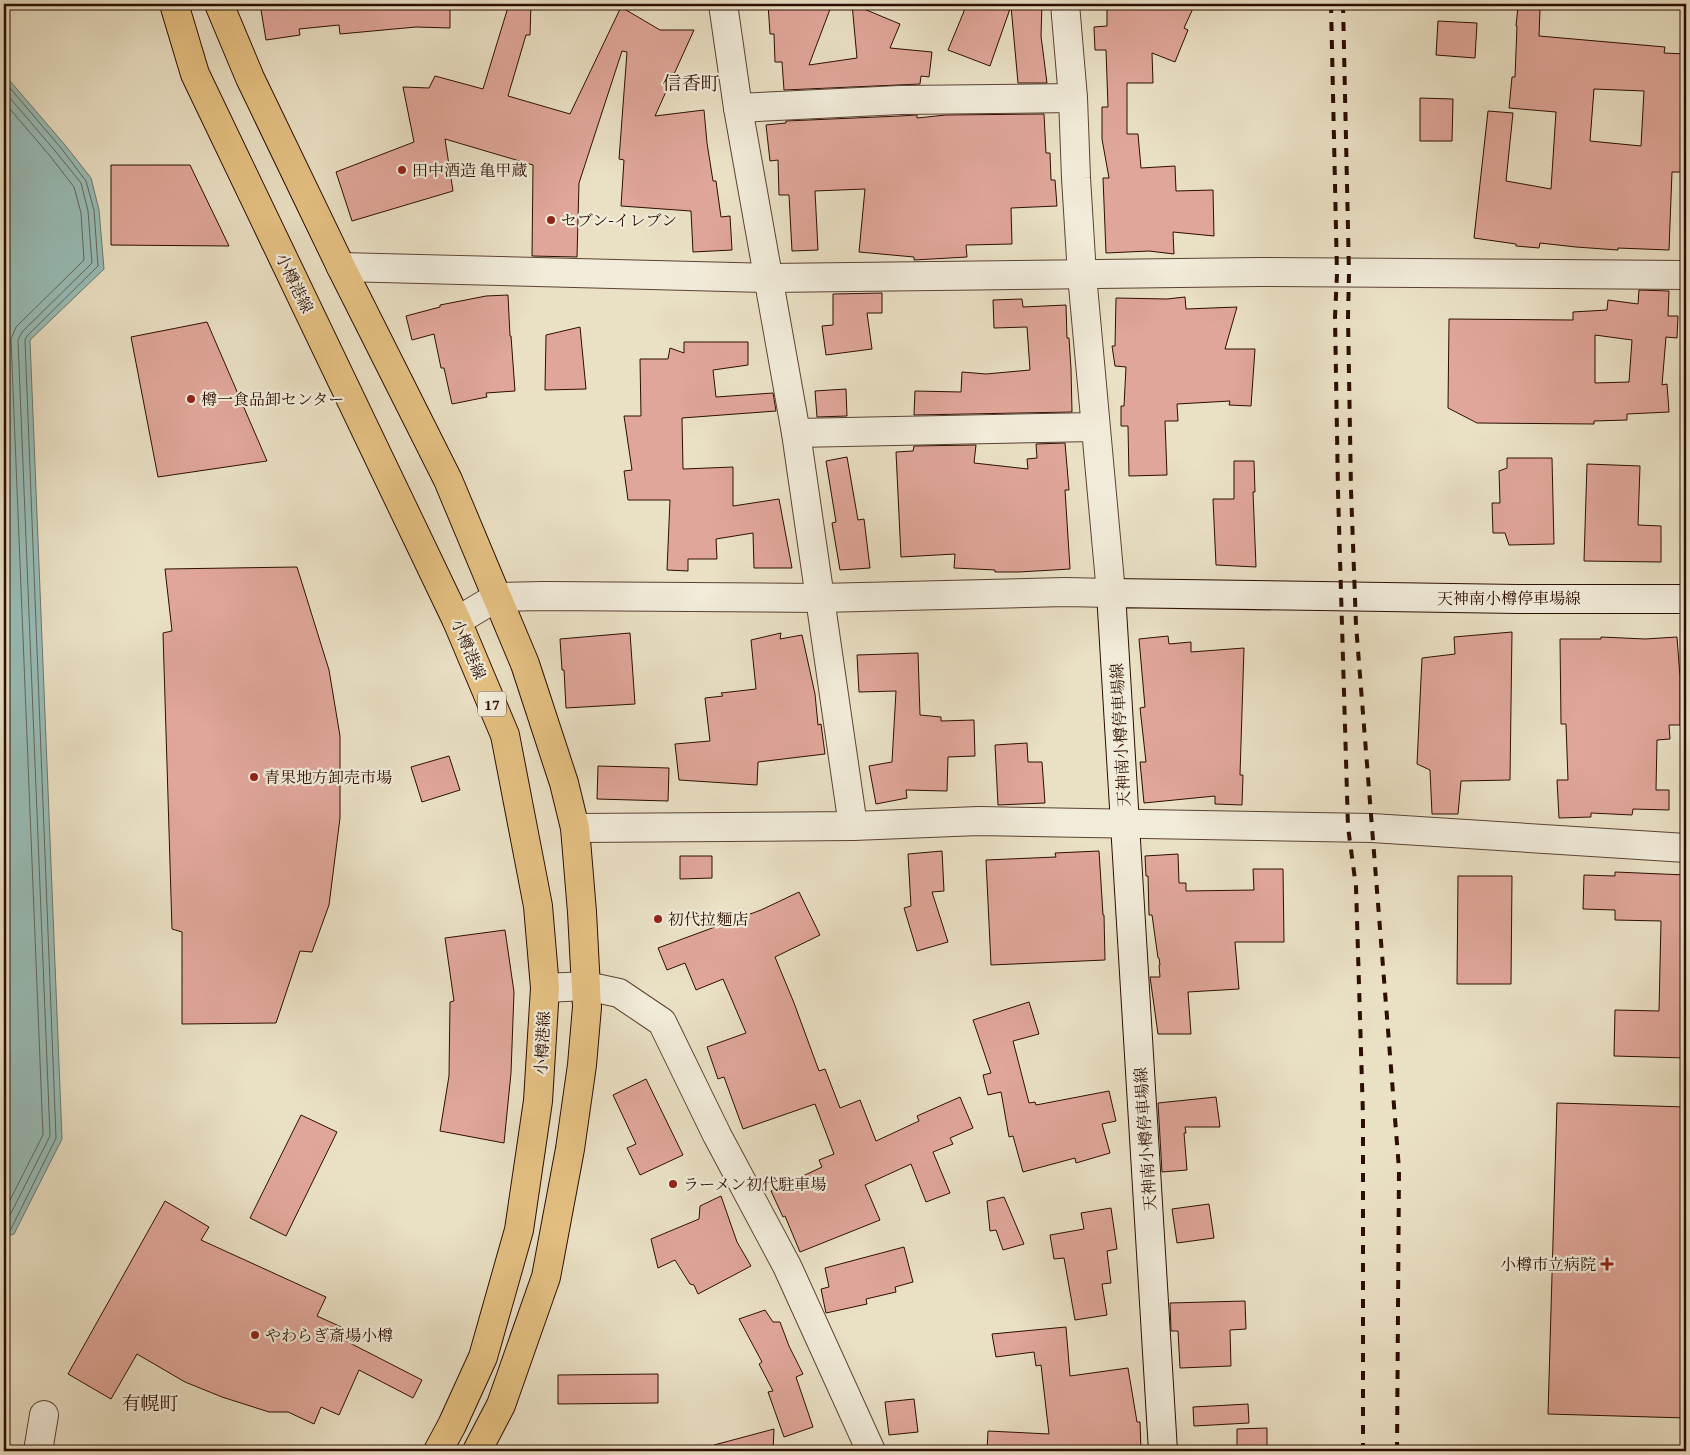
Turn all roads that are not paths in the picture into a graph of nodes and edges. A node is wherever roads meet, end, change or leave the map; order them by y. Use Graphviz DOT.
graph roads {
  1 [pos="174,4"];
  2 [pos="219,4"];
  3 [pos="723,4"];
  4 [pos="1065,4"];
  5 [pos="1073,98"];
  6 [pos="738,108"];
  7 [pos="341,267"];
  8 [pos="1082,275"];
  9 [pos="1686,275"];
  10 [pos="769,278"];
  11 [pos="1095,427"];
  12 [pos="796,433"];
  13 [pos="1111,593"];
  14 [pos="497,598"];
  15 [pos="820,598"];
  16 [pos="1686,599"];
  17 [pos="457,621"];
  18 [pos="1125,824"];
  19 [pos="853,826"];
  20 [pos="575,828"];
  21 [pos="1686,848"];
  22 [pos="586,986"];
  23 [pos="545,988"];
  24 [pos="44,1414"];
  25 [pos="38,1451"];
  26 [pos="438,1451"];
  27 [pos="477,1451"];
  28 [pos="872,1451"];
  29 [pos="1163,1451"];
  1 -- 17 [label="main road, 小樽港線 / 17"];
  2 -- 7 [label="main road"];
  3 -- 6 [label="street"];
  4 -- 5 [label="street"];
  5 -- 6 [label="street"];
  5 -- 8 [label="street"];
  6 -- 10 [label="street"];
  7 -- 10 [label="street"];
  7 -- 14 [label="main road"];
  8 -- 9 [label="street"];
  8 -- 10 [label="street"];
  8 -- 11 [label="street"];
  10 -- 12 [label="street"];
  11 -- 12 [label="street"];
  11 -- 13 [label="street"];
  12 -- 15 [label="street"];
  13 -- 15 [label="street"];
  13 -- 16 [label="street, 天神南小樽停車場線"];
  13 -- 18 [label="street, 天神南小樽停車場線"];
  14 -- 15 [label="street"];
  14 -- 17 [label="street"];
  14 -- 20 [label="main road"];
  15 -- 19 [label="street"];
  17 -- 23 [label="main road, 小樽港線 / 17"];
  18 -- 19 [label="street"];
  18 -- 21 [label="street"];
  18 -- 29 [label="street, 天神南小樽停車場線"];
  19 -- 20 [label="street"];
  20 -- 22 [label="main road"];
  22 -- 23 [label="street"];
  22 -- 27 [label="main road"];
  22 -- 28 [label="street"];
  23 -- 26 [label="main road, 小樽港線 / 17"];
  24 -- 25 [label="street"];
}
